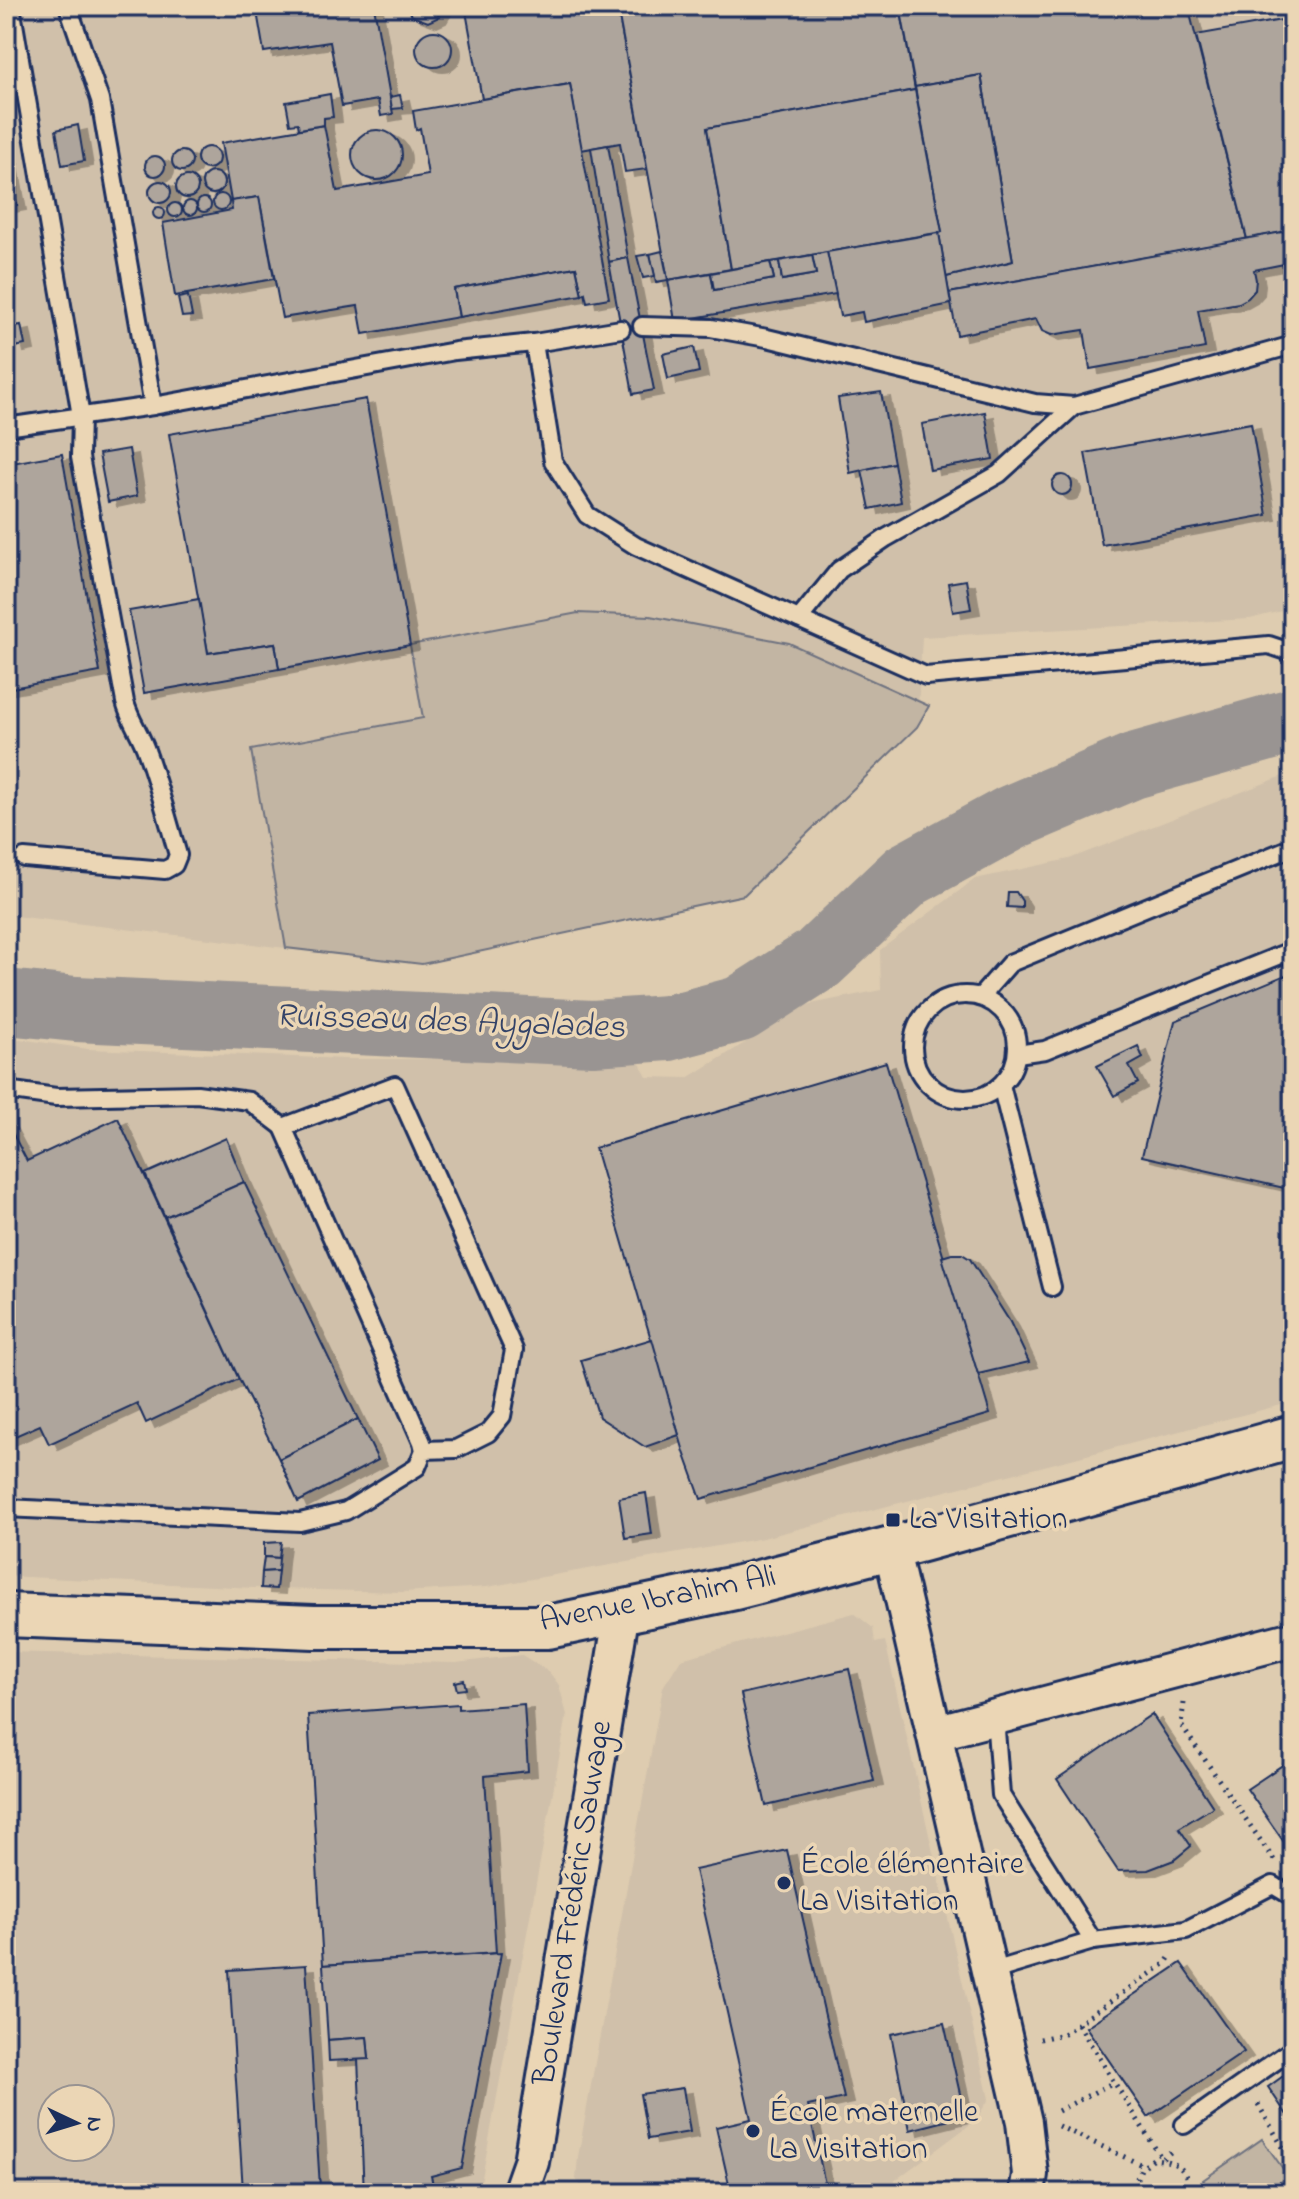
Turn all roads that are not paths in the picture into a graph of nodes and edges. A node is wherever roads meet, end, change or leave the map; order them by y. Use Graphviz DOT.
graph roads {
  1 [pos="11,6"];
  2 [pos="68,6"];
  3 [pos="642,326"];
  4 [pos="621,329"];
  5 [pos="534,343"];
  6 [pos="1293,345"];
  7 [pos="153,406"];
  8 [pos="1074,406"];
  9 [pos="81,416"];
  10 [pos="6,427"];
  11 [pos="799,619"];
  12 [pos="1293,653"];
  13 [pos="1293,847"];
  14 [pos="24,858"];
  15 [pos="1293,950"];
  16 [pos="980,997"];
  17 [pos="1017,1054"];
  18 [pos="1001,1085"];
  19 [pos="6,1090"];
  20 [pos="283,1127"];
  21 [pos="1052,1287"];
  22 [pos="1293,1437"];
  23 [pos="424,1450"];
  24 [pos="6,1508"];
  25 [pos="891,1547"];
  26 [pos="622,1611"];
  27 [pos="6,1615"];
  28 [pos="1293,1639"];
  29 [pos="995,1717"];
  30 [pos="935,1733"];
  31 [pos="1293,1897"];
  32 [pos="1093,1941"];
  33 [pos="990,1972"];
  34 [pos="1293,2049"];
  35 [pos="1184,2125"];
  36 [pos="520,2193"];
  37 [pos="1027,2193"];
  1 -- 9 [label="lane"];
  2 -- 7 [label="lane"];
  3 -- 8 [label="lane"];
  4 -- 5 [label="lane"];
  5 -- 7 [label="lane"];
  5 -- 11 [label="lane"];
  6 -- 8 [label="lane"];
  7 -- 9 [label="lane"];
  8 -- 11 [label="lane"];
  9 -- 10 [label="lane"];
  9 -- 14 [label="lane"];
  11 -- 12 [label="lane"];
  13 -- 16 [label="lane"];
  15 -- 17 [label="lane"];
  16 -- 17 [label="lane"];
  16 -- 18 [label="lane"];
  17 -- 18 [label="lane"];
  18 -- 21 [label="lane"];
  19 -- 20 [label="lane"];
  20 -- 23 [label="lane"];
  20 -- 23 [label="lane"];
  22 -- 25 [label="street, Avenue Ibrahim Ali"];
  23 -- 24 [label="lane"];
  25 -- 26 [label="street, Avenue Ibrahim Ali"];
  25 -- 30 [label="street"];
  26 -- 27 [label="street, Avenue Ibrahim Ali"];
  26 -- 36 [label="street, Boulevard Frédéric Sauvage"];
  28 -- 29 [label="street"];
  29 -- 30 [label="street"];
  29 -- 32 [label="lane"];
  30 -- 33 [label="street"];
  31 -- 32 [label="lane"];
  32 -- 33 [label="lane"];
  33 -- 37 [label="street"];
  34 -- 35 [label="lane"];
}
